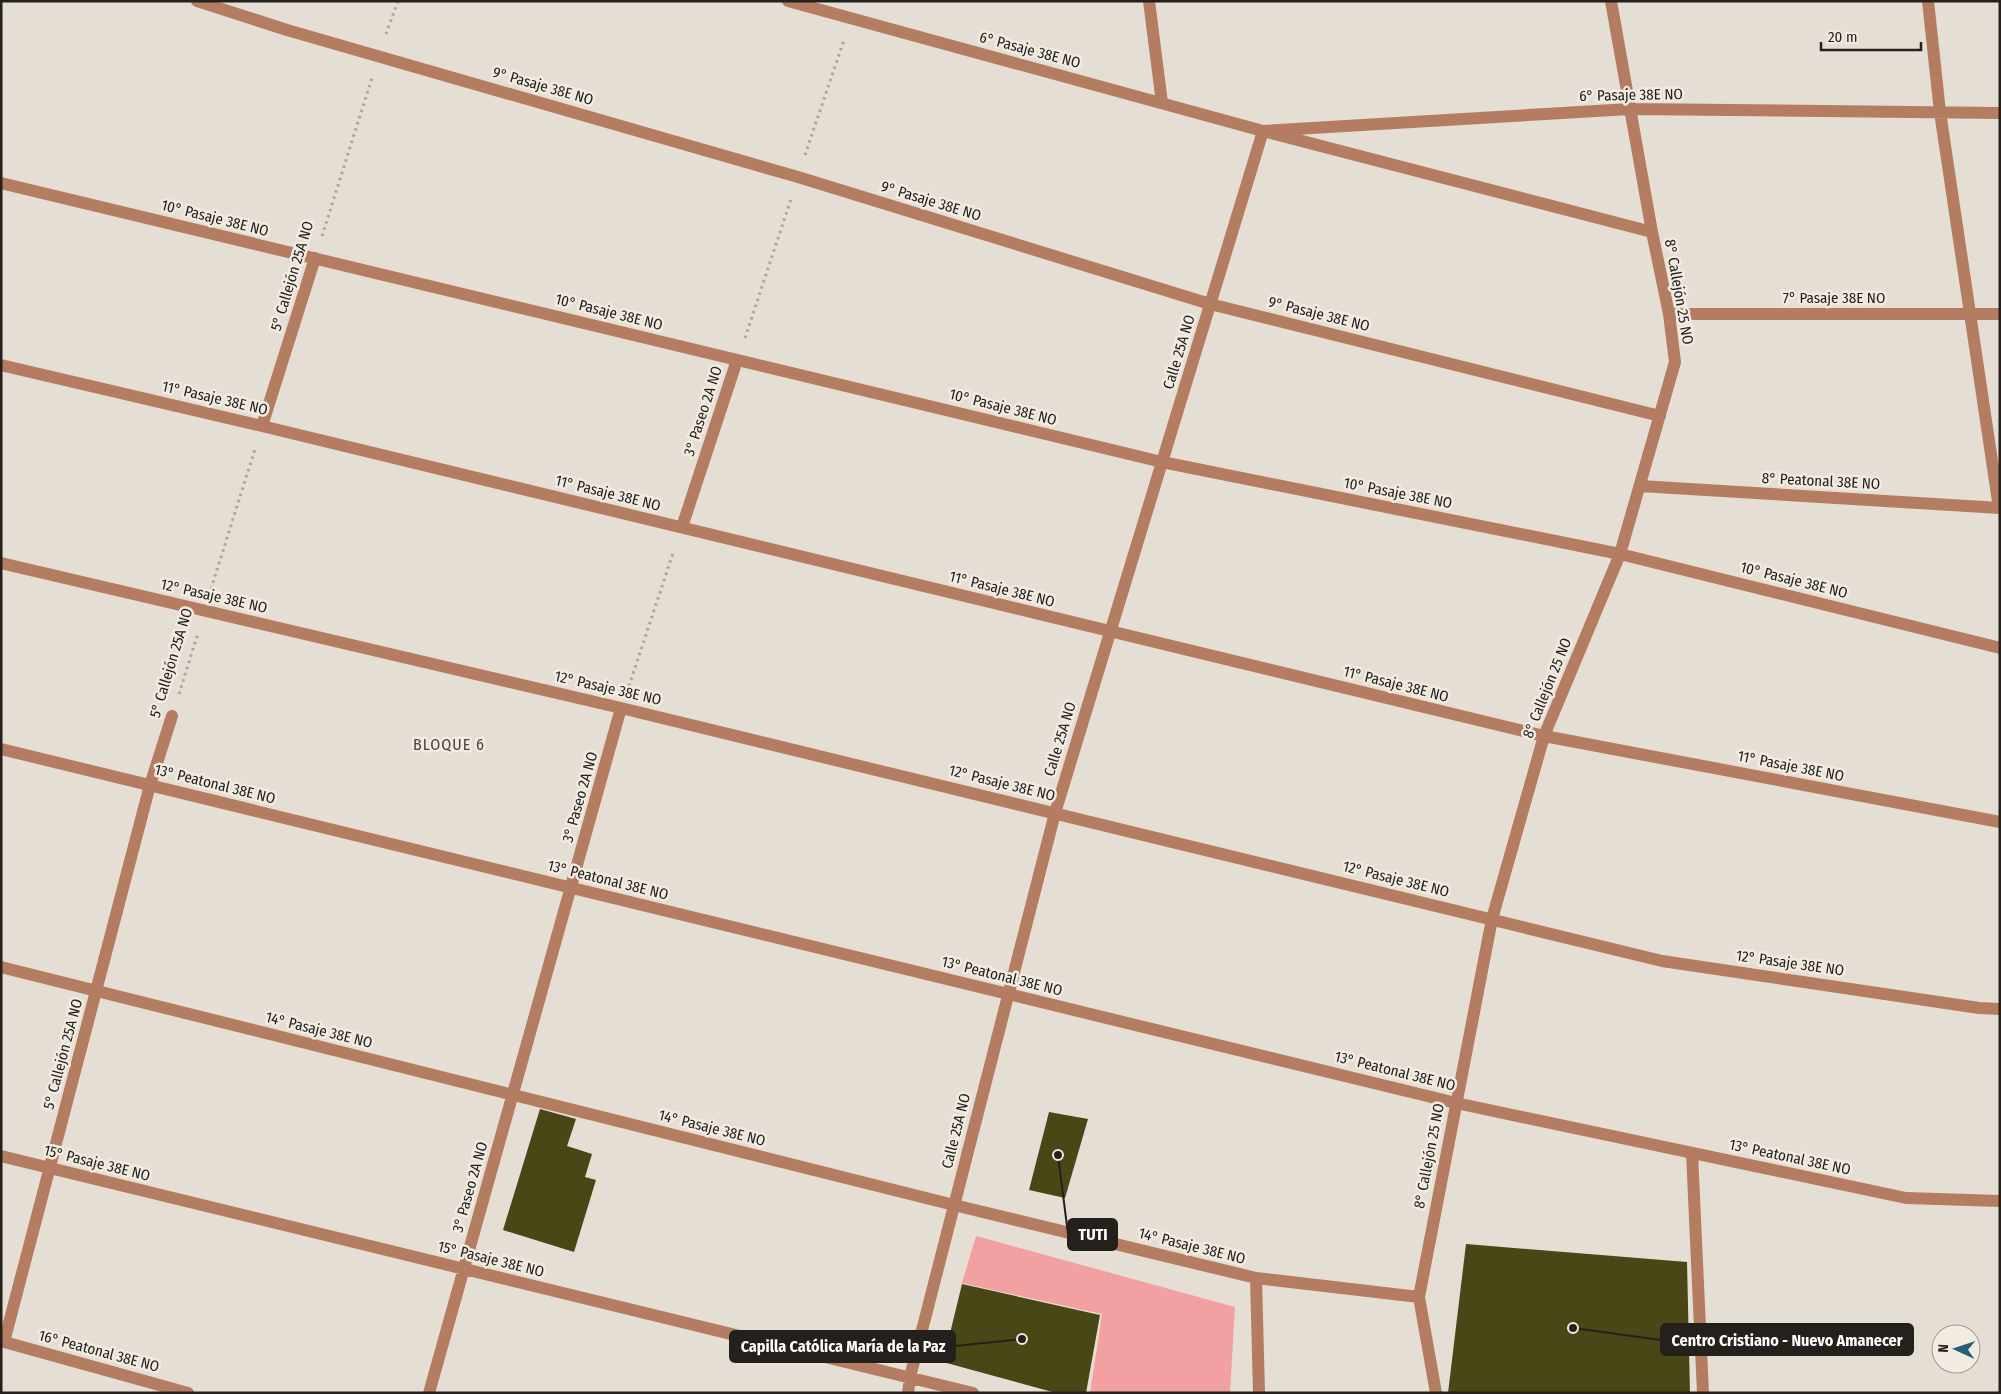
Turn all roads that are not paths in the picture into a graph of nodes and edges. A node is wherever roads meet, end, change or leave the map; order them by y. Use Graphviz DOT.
graph roads {
  1 [pos="197,1"];
  2 [pos="788,1"];
  3 [pos="1149,1"];
  4 [pos="1611,1"];
  5 [pos="1928,1"];
  6 [pos="1162,103"];
  7 [pos="1630,109"];
  8 [pos="1940,112"];
  9 [pos="2000,113"];
  10 [pos="1264,131"];
  11 [pos="1,183"];
  12 [pos="1652,232"];
  13 [pos="315,258"];
  14 [pos="1210,304"];
  15 [pos="1669,314"];
  16 [pos="1969,314"];
  17 [pos="2000,314"];
  18 [pos="737,360"];
  19 [pos="1,365"];
  20 [pos="1660,416"];
  21 [pos="262,426"];
  22 [pos="1162,462"];
  23 [pos="1640,486"];
  24 [pos="1999,508"];
  25 [pos="682,527"];
  26 [pos="1620,554"];
  27 [pos="1,563"];
  28 [pos="1110,632"];
  29 [pos="2000,648"];
  30 [pos="622,708"];
  31 [pos="172,716"];
  32 [pos="1544,736"];
  33 [pos="1,748"];
  34 [pos="150,785"];
  35 [pos="1055,813"];
  36 [pos="2000,822"];
  37 [pos="571,887"];
  38 [pos="1492,919"];
  39 [pos="1,967"];
  40 [pos="96,991"];
  41 [pos="1008,994"];
  42 [pos="2000,1009"];
  43 [pos="513,1095"];
  44 [pos="1456,1103"];
  45 [pos="1692,1153"];
  46 [pos="1,1156"];
  47 [pos="50,1168"];
  48 [pos="2000,1202"];
  49 [pos="954,1205"];
  50 [pos="464,1269"];
  51 [pos="1256,1278"];
  52 [pos="1419,1297"];
  53 [pos="2,1342"];
  54 [pos="910,1377"];
  55 [pos="188,1393"];
  56 [pos="430,1393"];
  57 [pos="908,1393"];
  58 [pos="973,1393"];
  59 [pos="1259,1393"];
  60 [pos="1436,1393"];
  61 [pos="1703,1393"];
  1 -- 14 [label="street, 9° Pasaje 38E NO"];
  2 -- 6 [label="street, 6° Pasaje 38E NO"];
  3 -- 6 [label="street"];
  4 -- 7 [label="street, 8° Callejón 25 NO"];
  5 -- 8 [label="street"];
  6 -- 10 [label="street, 6° Pasaje 38E NO"];
  7 -- 8 [label="street, 6° Pasaje 38E NO"];
  7 -- 10 [label="street, 6° Pasaje 38E NO"];
  7 -- 12 [label="street, 8° Callejón 25 NO"];
  8 -- 9 [label="street, 6° Pasaje 38E NO"];
  8 -- 16 [label="street"];
  10 -- 12 [label="street, 6° Pasaje 38E NO"];
  10 -- 14 [label="street, Calle 25A NO"];
  11 -- 13 [label="street, 10° Pasaje 38E NO"];
  12 -- 15 [label="street, 8° Callejón 25 NO"];
  13 -- 18 [label="street, 10° Pasaje 38E NO"];
  13 -- 21 [label="street, 5° Callejón 25A NO"];
  14 -- 20 [label="street, 9° Pasaje 38E NO"];
  14 -- 22 [label="street, Calle 25A NO"];
  15 -- 16 [label="street, 7° Pasaje 38E NO"];
  15 -- 20 [label="street, 8° Callejón 25 NO"];
  16 -- 17 [label="street, 7° Pasaje 38E NO"];
  16 -- 24 [label="street"];
  18 -- 22 [label="street, 10° Pasaje 38E NO"];
  18 -- 25 [label="street, 3° Paseo 2A NO"];
  19 -- 21 [label="street, 11° Pasaje 38E NO"];
  20 -- 23 [label="street, 8° Callejón 25 NO"];
  21 -- 25 [label="street, 11° Pasaje 38E NO"];
  22 -- 26 [label="street, 10° Pasaje 38E NO"];
  22 -- 28 [label="street, Calle 25A NO"];
  23 -- 24 [label="street, 8° Peatonal 38E NO"];
  23 -- 26 [label="street, 8° Callejón 25 NO"];
  25 -- 28 [label="street, 11° Pasaje 38E NO"];
  26 -- 29 [label="street, 10° Pasaje 38E NO"];
  26 -- 32 [label="street, 8° Callejón 25 NO"];
  27 -- 30 [label="street, 12° Pasaje 38E NO"];
  28 -- 32 [label="street, 11° Pasaje 38E NO"];
  28 -- 35 [label="street, Calle 25A NO"];
  30 -- 35 [label="street, 12° Pasaje 38E NO"];
  30 -- 37 [label="street, 3° Paseo 2A NO"];
  31 -- 34 [label="street, 5° Callejón 25A NO"];
  32 -- 36 [label="street, 11° Pasaje 38E NO"];
  32 -- 38 [label="street, 8° Callejón 25 NO"];
  33 -- 34 [label="street, 13° Peatonal 38E NO"];
  34 -- 37 [label="street, 13° Peatonal 38E NO"];
  34 -- 40 [label="street, 5° Callejón 25A NO"];
  35 -- 38 [label="street, 12° Pasaje 38E NO"];
  35 -- 41 [label="street, Calle 25A NO"];
  37 -- 41 [label="street, 13° Peatonal 38E NO"];
  37 -- 43 [label="street, 3° Paseo 2A NO"];
  38 -- 42 [label="street, 12° Pasaje 38E NO"];
  38 -- 44 [label="street, 8° Callejón 25 NO"];
  39 -- 40 [label="street, 14° Pasaje 38E NO"];
  40 -- 43 [label="street, 14° Pasaje 38E NO"];
  40 -- 47 [label="street, 5° Callejón 25A NO"];
  41 -- 44 [label="street, 13° Peatonal 38E NO"];
  41 -- 49 [label="street, Calle 25A NO"];
  43 -- 49 [label="street, 14° Pasaje 38E NO"];
  43 -- 50 [label="street, 3° Paseo 2A NO"];
  44 -- 45 [label="street, 13° Peatonal 38E NO"];
  44 -- 52 [label="street, 8° Callejón 25 NO"];
  45 -- 48 [label="street, 13° Peatonal 38E NO"];
  45 -- 61 [label="street"];
  46 -- 47 [label="street, 15° Pasaje 38E NO"];
  47 -- 50 [label="street, 15° Pasaje 38E NO"];
  47 -- 53 [label="street, 5° Callejón 25A NO"];
  49 -- 51 [label="street, 14° Pasaje 38E NO"];
  49 -- 54 [label="street, Calle 25A NO"];
  50 -- 54 [label="street, 15° Pasaje 38E NO"];
  50 -- 56 [label="street, 3° Paseo 2A NO"];
  51 -- 52 [label="street, 14° Pasaje 38E NO"];
  51 -- 59 [label="street"];
  52 -- 60 [label="street, 8° Callejón 25 NO"];
  53 -- 55 [label="street, 16° Peatonal 38E NO"];
  54 -- 57 [label="street, Calle 25A NO"];
  54 -- 58 [label="street, 15° Pasaje 38E NO"];
}
